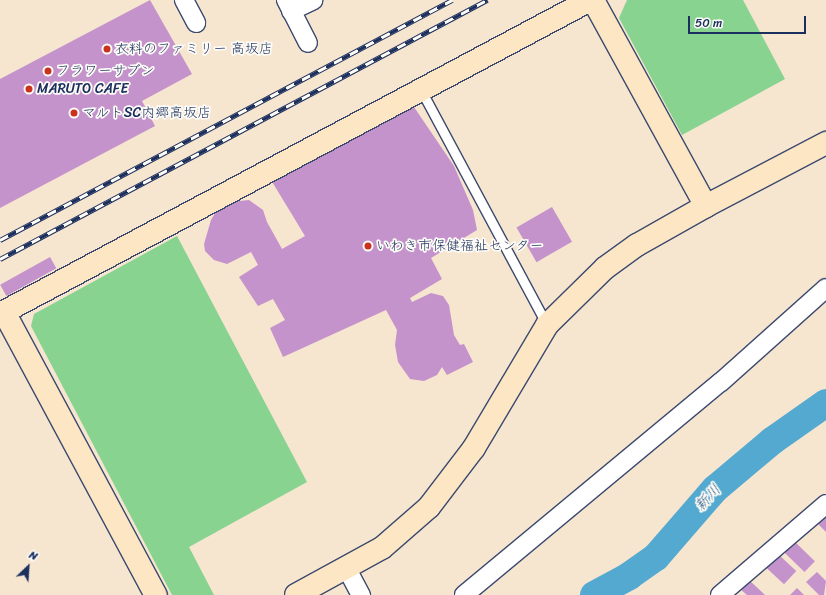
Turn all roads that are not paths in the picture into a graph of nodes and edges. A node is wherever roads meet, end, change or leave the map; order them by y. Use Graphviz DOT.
graph roads {
  1 [pos="184,0"];
  2 [pos="314,0"];
  3 [pos="592,0"];
  4 [pos="288,5"];
  5 [pos="196,23"];
  6 [pos="308,43"];
  7 [pos="421,90"];
  8 [pos="826,143"];
  9 [pos="706,206"];
  10 [pos="826,288"];
  11 [pos="2,313"];
  12 [pos="547,325"];
  13 [pos="826,504"];
  14 [pos="347,569"];
  15 [pos="156,595"];
  16 [pos="296,595"];
  17 [pos="361,595"];
  18 [pos="464,595"];
  19 [pos="720,595"];
  1 -- 5 [label="street"];
  2 -- 4 [label="street"];
  3 -- 7 [label="street"];
  3 -- 9 [label="street"];
  4 -- 6 [label="street"];
  7 -- 11 [label="street"];
  7 -- 12 [label="lane"];
  8 -- 9 [label="street"];
  9 -- 12 [label="street"];
  10 -- 18 [label="street"];
  11 -- 15 [label="street"];
  12 -- 14 [label="street"];
  13 -- 19 [label="street"];
  14 -- 16 [label="street"];
  14 -- 17 [label="street"];
}
